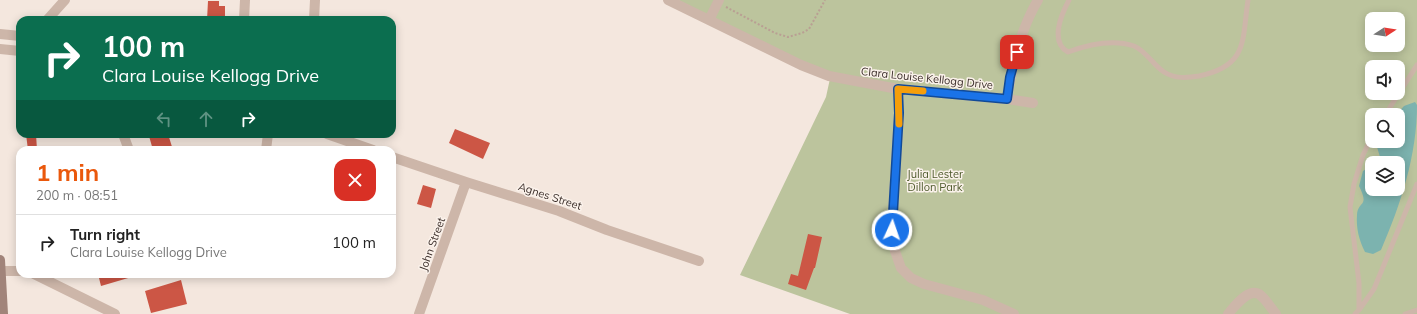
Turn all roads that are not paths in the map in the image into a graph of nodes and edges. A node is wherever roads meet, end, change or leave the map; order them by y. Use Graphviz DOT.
graph roads {
  1 [pos="65,0"];
  2 [pos="245,0"];
  3 [pos="315,0"];
  4 [pos="668,0"];
  5 [pos="1038,0"];
  6 [pos="1069,0"];
  7 [pos="1248,0"];
  8 [pos="718,2"];
  9 [pos="51,16"];
  10 [pos="244,16"];
  11 [pos="314,16"];
  12 [pos="708,20"];
  13 [pos="0,34"];
  14 [pos="16,36"];
  15 [pos="0,49"];
  16 [pos="16,51"];
  17 [pos="1417,65"];
  18 [pos="898,89"];
  19 [pos="1007,99"];
  20 [pos="1033,103"];
  21 [pos="1389,108"];
  22 [pos="338,138"];
  23 [pos="362,146"];
  24 [pos="1366,148"];
  25 [pos="396,157"];
  26 [pos="466,182"];
  27 [pos="1417,184"];
  28 [pos="0,260"];
  29 [pos="699,261"];
  30 [pos="1,271"];
  31 [pos="16,271"];
  32 [pos="42,278"];
  33 [pos="1360,310"];
  34 [pos="1417,310"];
  35 [pos="3,314"];
  36 [pos="115,314"];
  37 [pos="419,314"];
  38 [pos="1014,314"];
  39 [pos="1228,314"];
  40 [pos="1276,314"];
  41 [pos="1355,314"];
  42 [pos="1405,314"];
  1 -- 9 [label="street"];
  2 -- 10 [label="street"];
  3 -- 11 [label="street"];
  4 -- 12 [label="street, Clara Louise Kellogg Drive"];
  5 -- 19 [label="street"];
  6 -- 7 [label="lane"];
  8 -- 12 [label="street"];
  12 -- 18 [label="street, Clara Louise Kellogg Drive"];
  13 -- 14 [label="street"];
  15 -- 16 [label="street"];
  17 -- 21 [label="lane"];
  18 -- 19 [label="street, Clara Louise Kellogg Drive"];
  18 -- 38 [label="street"];
  19 -- 20 [label="street, Clara Louise Kellogg Drive"];
  22 -- 23 [label="street"];
  24 -- 33 [label="lane"];
  25 -- 26 [label="street, Agnes Street"];
  26 -- 29 [label="street, Agnes Street"];
  26 -- 37 [label="street, John Street"];
  27 -- 33 [label="lane"];
  28 -- 30 [label="main road"];
  30 -- 31 [label="street"];
  30 -- 35 [label="main road"];
  32 -- 36 [label="street"];
  33 -- 41 [label="lane"];
  34 -- 42 [label="lane"];
  39 -- 40 [label="street"];
}
